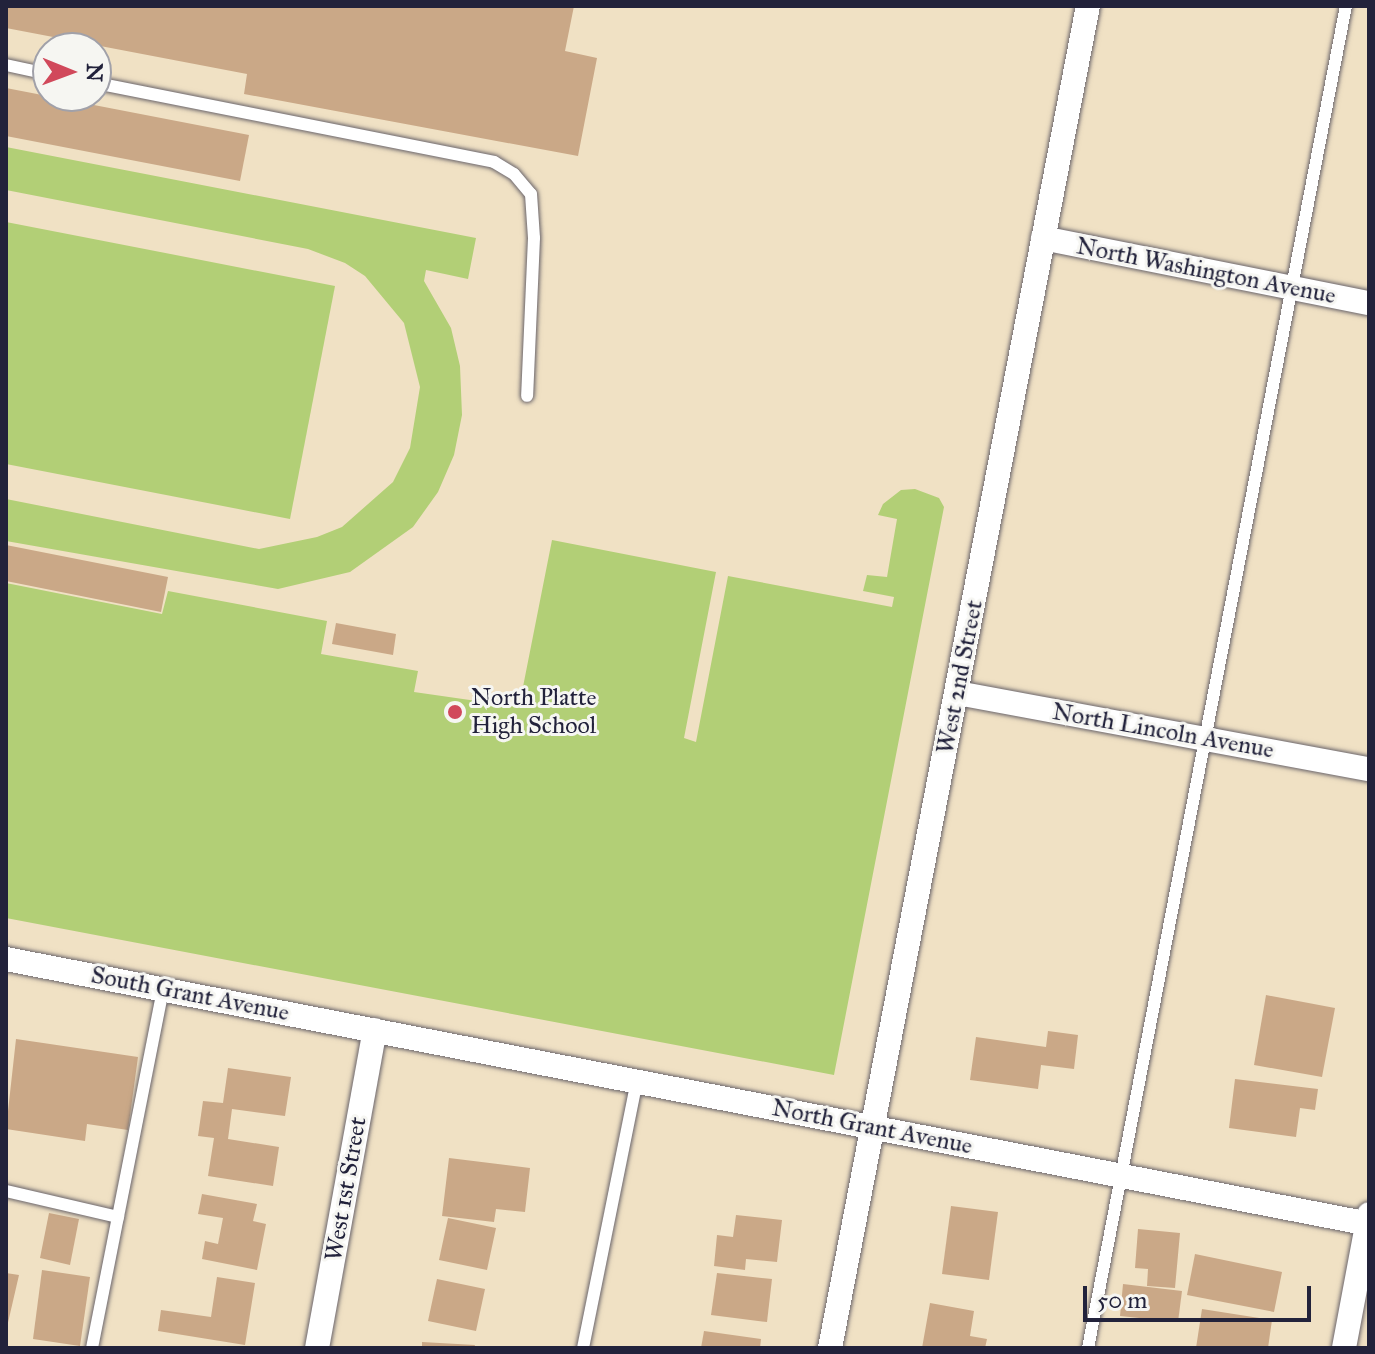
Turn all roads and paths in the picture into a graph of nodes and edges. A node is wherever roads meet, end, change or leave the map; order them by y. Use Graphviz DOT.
graph roads {
  1 [pos="1088,6"];
  2 [pos="1346,6"];
  3 [pos="6,65"];
  4 [pos="32,71"];
  5 [pos="112,86"];
  6 [pos="1043,238"];
  7 [pos="1293,288"];
  8 [pos="1369,303"];
  9 [pos="527,396"];
  10 [pos="957,693"];
  11 [pos="1207,739"];
  12 [pos="1369,769"];
  13 [pos="6,959"];
  14 [pos="163,989"];
  15 [pos="375,1030"];
  16 [pos="637,1081"];
  17 [pos="873,1127"];
  18 [pos="1122,1176"];
  19 [pos="6,1191"];
  20 [pos="118,1217"];
  21 [pos="1368,1221"];
  22 [pos="92,1348"];
  23 [pos="317,1348"];
  24 [pos="583,1348"];
  25 [pos="830,1348"];
  26 [pos="1088,1348"];
  27 [pos="1344,1348"];
  1 -- 6 [label="street, West 2nd Street"];
  2 -- 7 [label="lane"];
  3 -- 4 [label="lane"];
  5 -- 9 [label="lane"];
  6 -- 7 [label="street, North Washington Avenue"];
  6 -- 10 [label="street, West 2nd Street"];
  7 -- 8 [label="street, North Washington Avenue"];
  7 -- 11 [label="lane"];
  10 -- 11 [label="street, North Lincoln Avenue"];
  10 -- 17 [label="street, West 2nd Street"];
  11 -- 12 [label="street, North Lincoln Avenue"];
  11 -- 18 [label="lane"];
  13 -- 14 [label="street, South Grant Avenue"];
  14 -- 15 [label="street, South Grant Avenue"];
  14 -- 20 [label="lane"];
  15 -- 16 [label="street, North Grant Avenue"];
  15 -- 23 [label="street, West 1st Street"];
  16 -- 17 [label="street, North Grant Avenue"];
  16 -- 24 [label="lane"];
  17 -- 18 [label="street, North Grant Avenue"];
  17 -- 25 [label="street, West 2nd Street"];
  18 -- 21 [label="street, North Grant Avenue"];
  18 -- 26 [label="lane"];
  19 -- 20 [label="lane"];
  20 -- 22 [label="lane"];
  21 -- 27 [label="street"];
}
